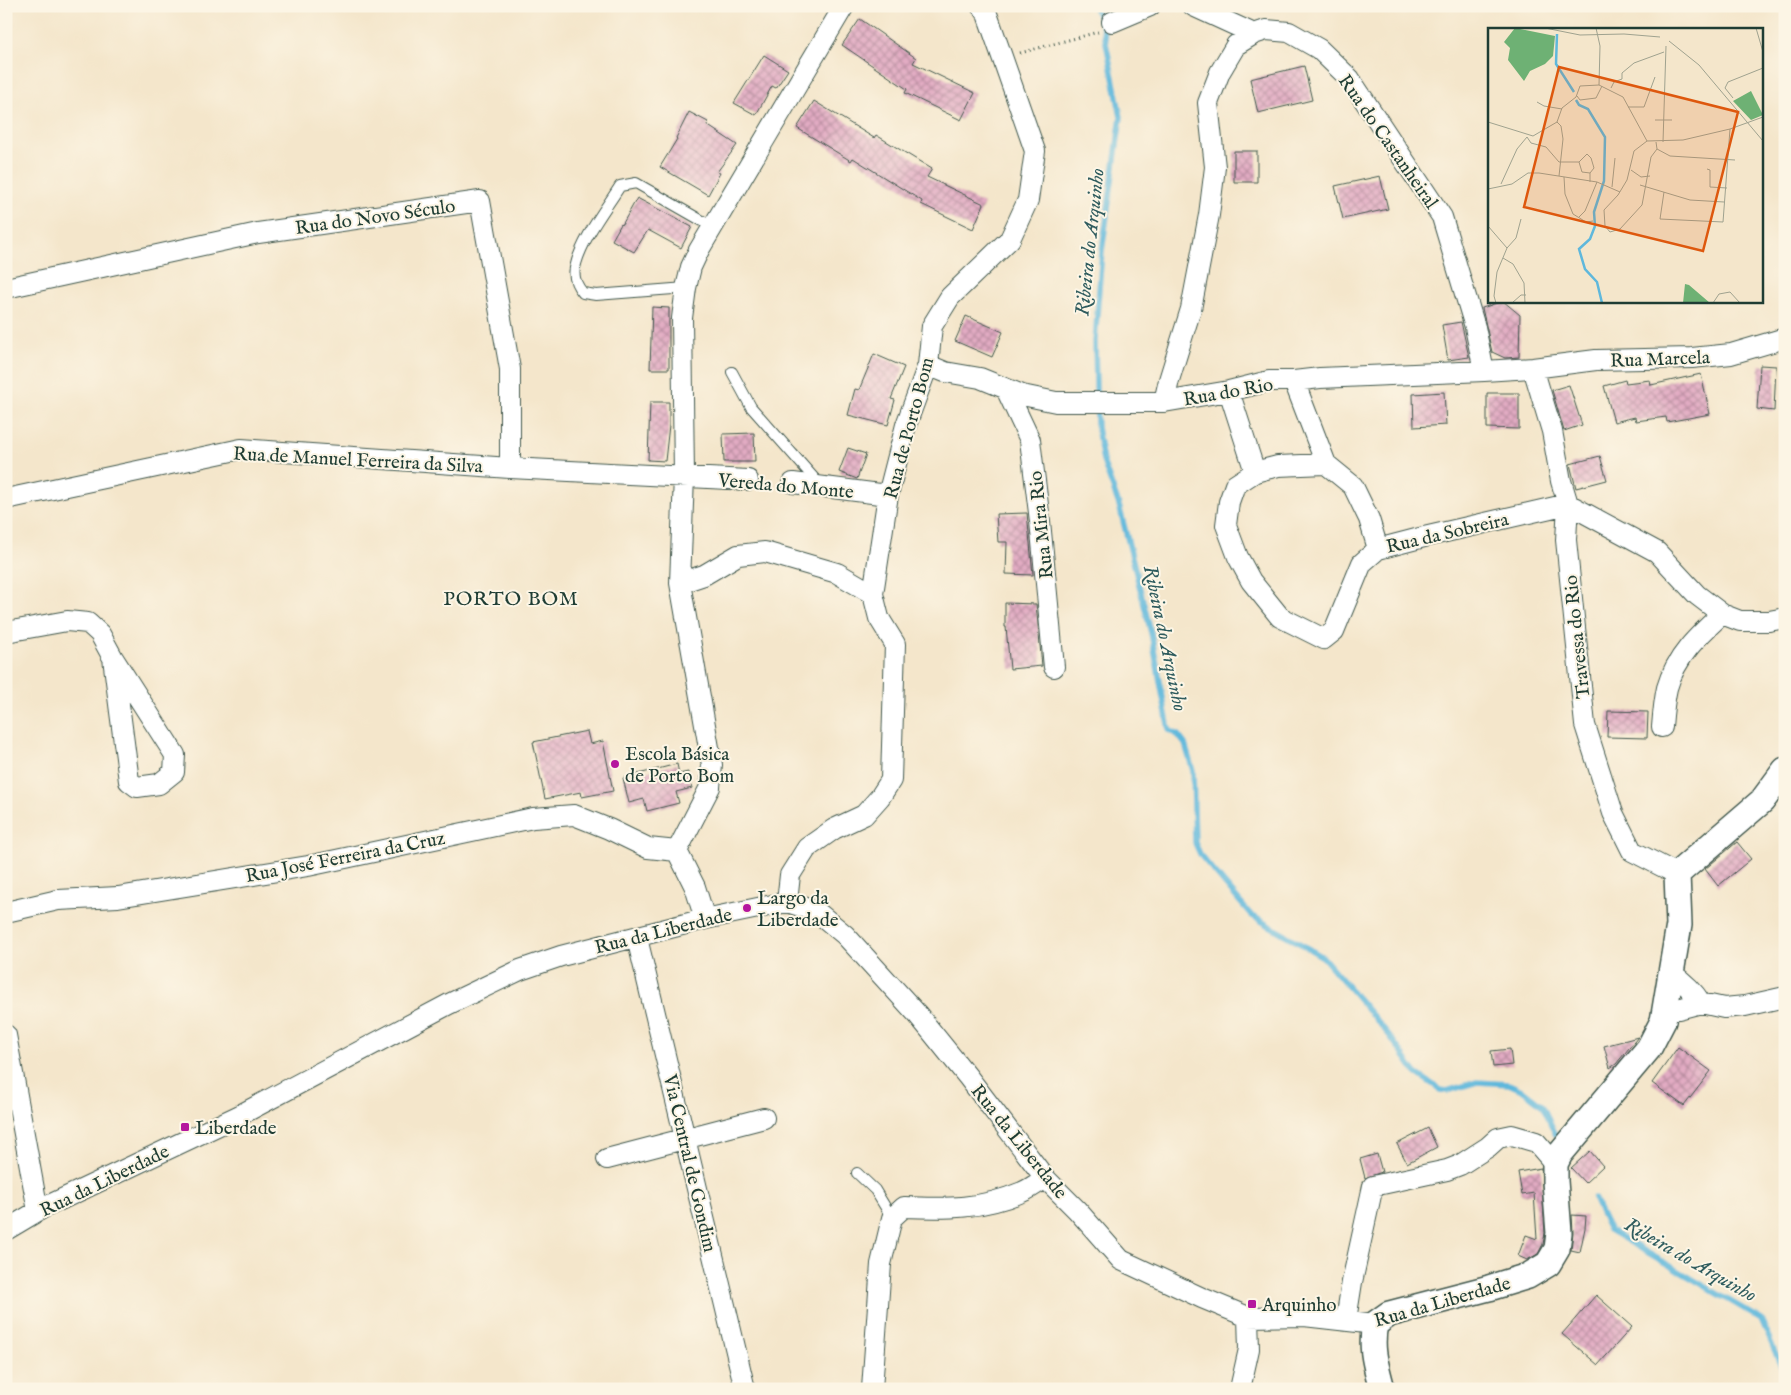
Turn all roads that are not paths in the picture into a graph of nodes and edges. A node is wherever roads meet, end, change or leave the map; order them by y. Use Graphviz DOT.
graph roads {
  1 [pos="844,6"];
  2 [pos="981,6"];
  3 [pos="1150,6"];
  4 [pos="1193,6"];
  5 [pos="1112,22"];
  6 [pos="1254,34"];
  7 [pos="713,227"];
  8 [pos="6,288"];
  9 [pos="686,288"];
  10 [pos="1785,338"];
  11 [pos="928,365"];
  12 [pos="1533,368"];
  13 [pos="1484,371"];
  14 [pos="732,372"];
  15 [pos="1294,381"];
  16 [pos="1006,388"];
  17 [pos="1229,391"];
  18 [pos="1164,402"];
  19 [pos="1326,464"];
  20 [pos="510,468"];
  21 [pos="1256,472"];
  22 [pos="684,476"];
  23 [pos="748,480"];
  24 [pos="793,483"];
  25 [pos="822,487"];
  26 [pos="888,495"];
  27 [pos="6,498"];
  28 [pos="1568,504"];
  29 [pos="1378,549"];
  30 [pos="680,583"];
  31 [pos="874,594"];
  32 [pos="1722,614"];
  33 [pos="1785,618"];
  34 [pos="6,632"];
  35 [pos="113,658"];
  36 [pos="1054,667"];
  37 [pos="1662,727"];
  38 [pos="1785,770"];
  39 [pos="677,851"];
  40 [pos="1677,874"];
  41 [pos="786,902"];
  42 [pos="6,912"];
  43 [pos="705,919"];
  44 [pos="637,938"];
  45 [pos="1671,974"];
  46 [pos="1785,997"];
  47 [pos="1701,1003"];
  48 [pos="1666,1009"];
  49 [pos="6,1034"];
  50 [pos="764,1118"];
  51 [pos="685,1139"];
  52 [pos="607,1159"];
  53 [pos="1555,1164"];
  54 [pos="857,1173"];
  55 [pos="1045,1178"];
  56 [pos="38,1211"];
  57 [pos="892,1218"];
  58 [pos="6,1230"];
  59 [pos="1248,1317"];
  60 [pos="1346,1320"];
  61 [pos="1375,1324"];
  62 [pos="745,1389"];
  63 [pos="872,1389"];
  64 [pos="1240,1389"];
  65 [pos="1382,1389"];
  1 -- 7 [label="street"];
  2 -- 11 [label="street, Rua de Porto Bom"];
  3 -- 5 [label="street"];
  4 -- 6 [label="street"];
  6 -- 13 [label="street, Rua do Castanheiral"];
  6 -- 18 [label="street"];
  7 -- 9 [label="street"];
  7 -- 9 [label="lane"];
  8 -- 20 [label="street, Rua do Novo Século"];
  9 -- 22 [label="street"];
  10 -- 12 [label="street, Rua Marcela"];
  11 -- 16 [label="street, Rua do Rio"];
  11 -- 26 [label="street, Rua de Porto Bom"];
  12 -- 13 [label="street, Rua do Rio"];
  12 -- 28 [label="street, Travessa do Rio"];
  13 -- 15 [label="street, Rua do Rio"];
  14 -- 25 [label="lane"];
  15 -- 17 [label="street, Rua do Rio"];
  15 -- 19 [label="street"];
  16 -- 18 [label="street, Rua do Rio"];
  16 -- 36 [label="street, Rua Mira Rio"];
  17 -- 18 [label="street, Rua do Rio"];
  17 -- 21 [label="street"];
  19 -- 21 [label="street"];
  19 -- 29 [label="street, Rua da Sobreira"];
  20 -- 22 [label="street, Rua de Manuel Ferreira da Silva"];
  20 -- 27 [label="street, Rua de Manuel Ferreira da Silva"];
  21 -- 29 [label="street"];
  22 -- 23 [label="street, Vereda do Monte"];
  22 -- 30 [label="street"];
  24 -- 25 [label="street, Vereda do Monte"];
  25 -- 26 [label="street, Vereda do Monte"];
  26 -- 31 [label="street, Rua de Porto Bom"];
  28 -- 29 [label="street, Rua da Sobreira"];
  28 -- 32 [label="street"];
  28 -- 40 [label="street, Travessa do Rio"];
  30 -- 31 [label="street"];
  30 -- 39 [label="street"];
  31 -- 41 [label="street, Rua de Porto Bom"];
  32 -- 33 [label="street"];
  32 -- 37 [label="street"];
  34 -- 35 [label="street"];
  35 -- 35 [label="street"];
  38 -- 40 [label="street"];
  39 -- 42 [label="street, Rua José Ferreira da Cruz"];
  39 -- 43 [label="street"];
  40 -- 45 [label="street"];
  41 -- 43 [label="street, Rua da Liberdade"];
  41 -- 55 [label="street, Rua da Liberdade"];
  43 -- 44 [label="street, Rua da Liberdade"];
  44 -- 51 [label="street, Via Central de Gondim"];
  44 -- 56 [label="street, Rua da Liberdade"];
  45 -- 47 [label="street"];
  45 -- 48 [label="street"];
  46 -- 47 [label="street"];
  47 -- 48 [label="street"];
  48 -- 53 [label="street"];
  49 -- 56 [label="street"];
  50 -- 51 [label="street"];
  51 -- 52 [label="street"];
  51 -- 62 [label="street, Via Central de Gondim"];
  53 -- 60 [label="street"];
  53 -- 61 [label="street, Rua da Liberdade"];
  54 -- 57 [label="lane"];
  55 -- 57 [label="street"];
  55 -- 59 [label="street, Rua da Liberdade"];
  56 -- 58 [label="street, Rua da Liberdade"];
  57 -- 63 [label="street"];
  59 -- 60 [label="street, Rua da Liberdade"];
  59 -- 64 [label="street"];
  60 -- 61 [label="street, Rua da Liberdade"];
  61 -- 65 [label="street"];
}
